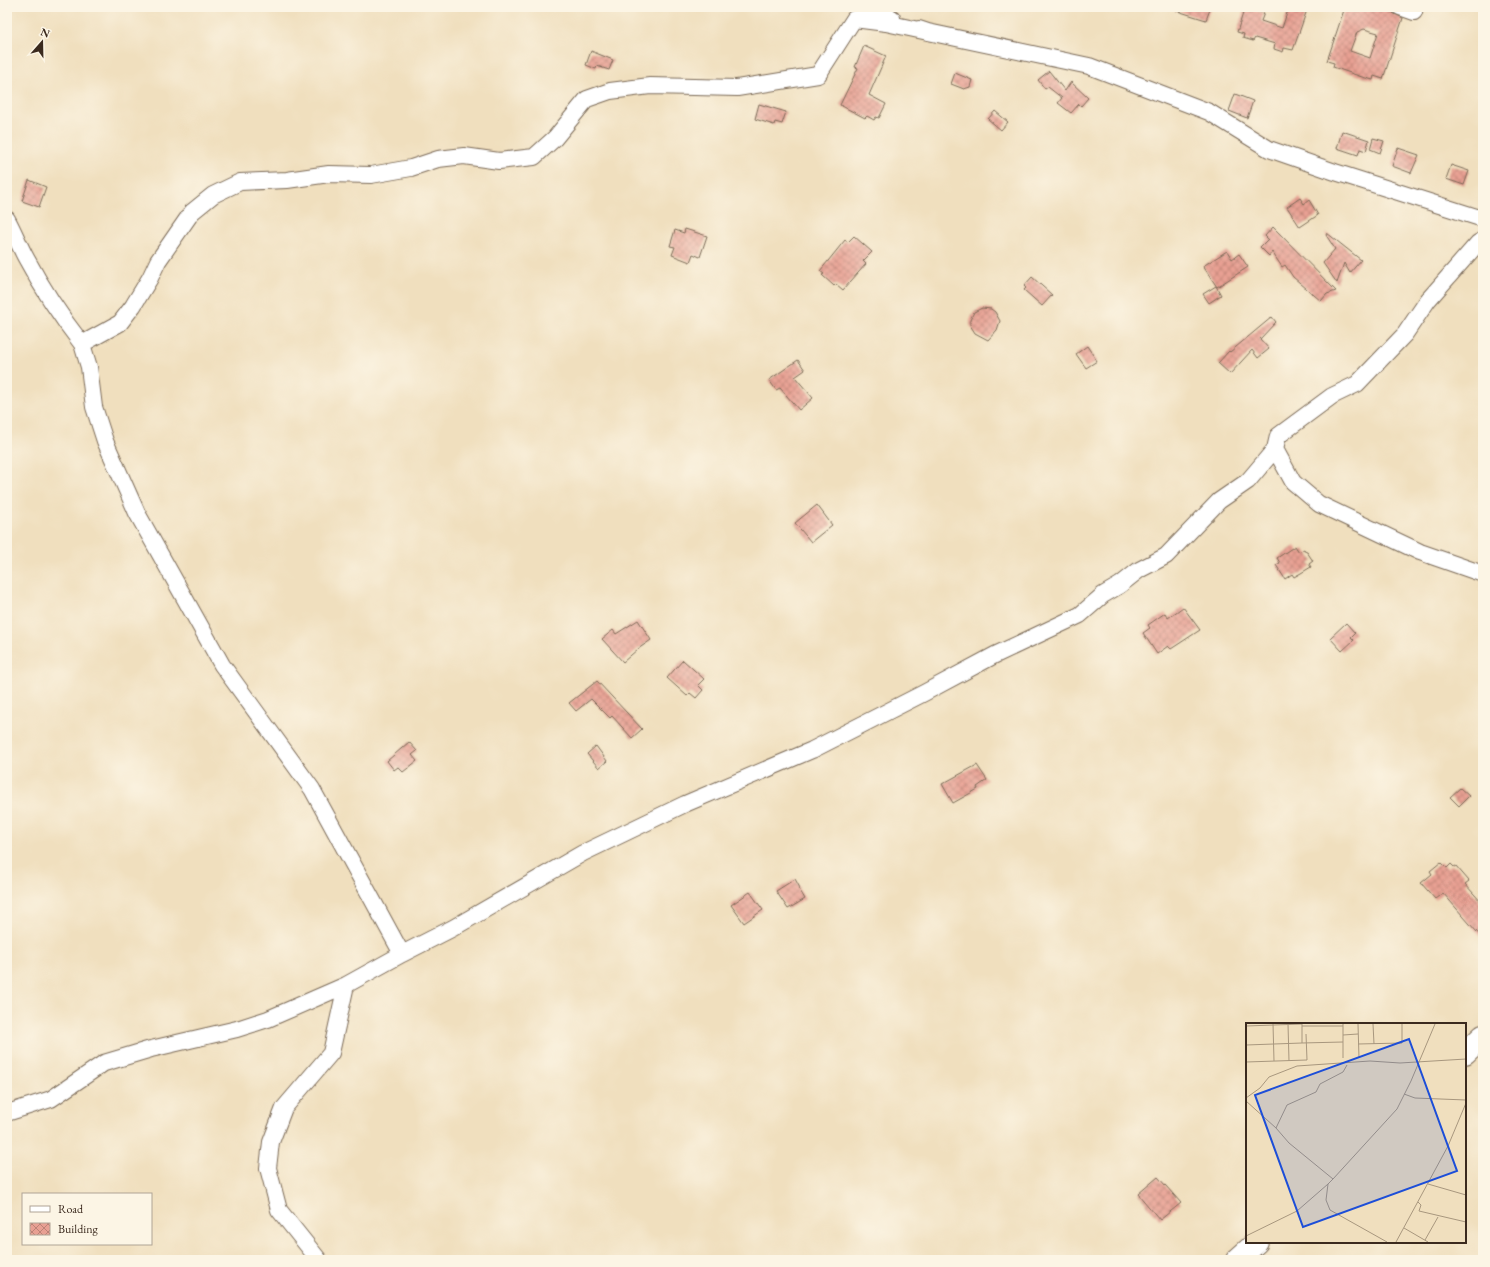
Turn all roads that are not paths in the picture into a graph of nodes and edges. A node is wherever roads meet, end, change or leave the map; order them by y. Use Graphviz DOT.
graph roads {
  1 [pos="863,7"];
  2 [pos="1400,7"];
  3 [pos="1415,7"];
  4 [pos="928,32"];
  5 [pos="7,219"];
  6 [pos="1483,219"];
  7 [pos="1483,240"];
  8 [pos="82,344"];
  9 [pos="1275,449"];
  10 [pos="1483,574"];
  11 [pos="402,954"];
  12 [pos="346,985"];
  13 [pos="1483,1036"];
  14 [pos="1466,1052"];
  15 [pos="7,1113"];
  16 [pos="1256,1243"];
  17 [pos="319,1260"];
  18 [pos="1237,1260"];
  1 -- 4 [label="street"];
  2 -- 3 [label="street"];
  4 -- 6 [label="street"];
  4 -- 8 [label="street"];
  5 -- 8 [label="street"];
  7 -- 9 [label="street"];
  8 -- 11 [label="street"];
  9 -- 10 [label="street"];
  9 -- 11 [label="street"];
  11 -- 12 [label="street"];
  12 -- 15 [label="street"];
  12 -- 17 [label="street"];
  13 -- 14 [label="highway"];
  16 -- 18 [label="highway"];
}
